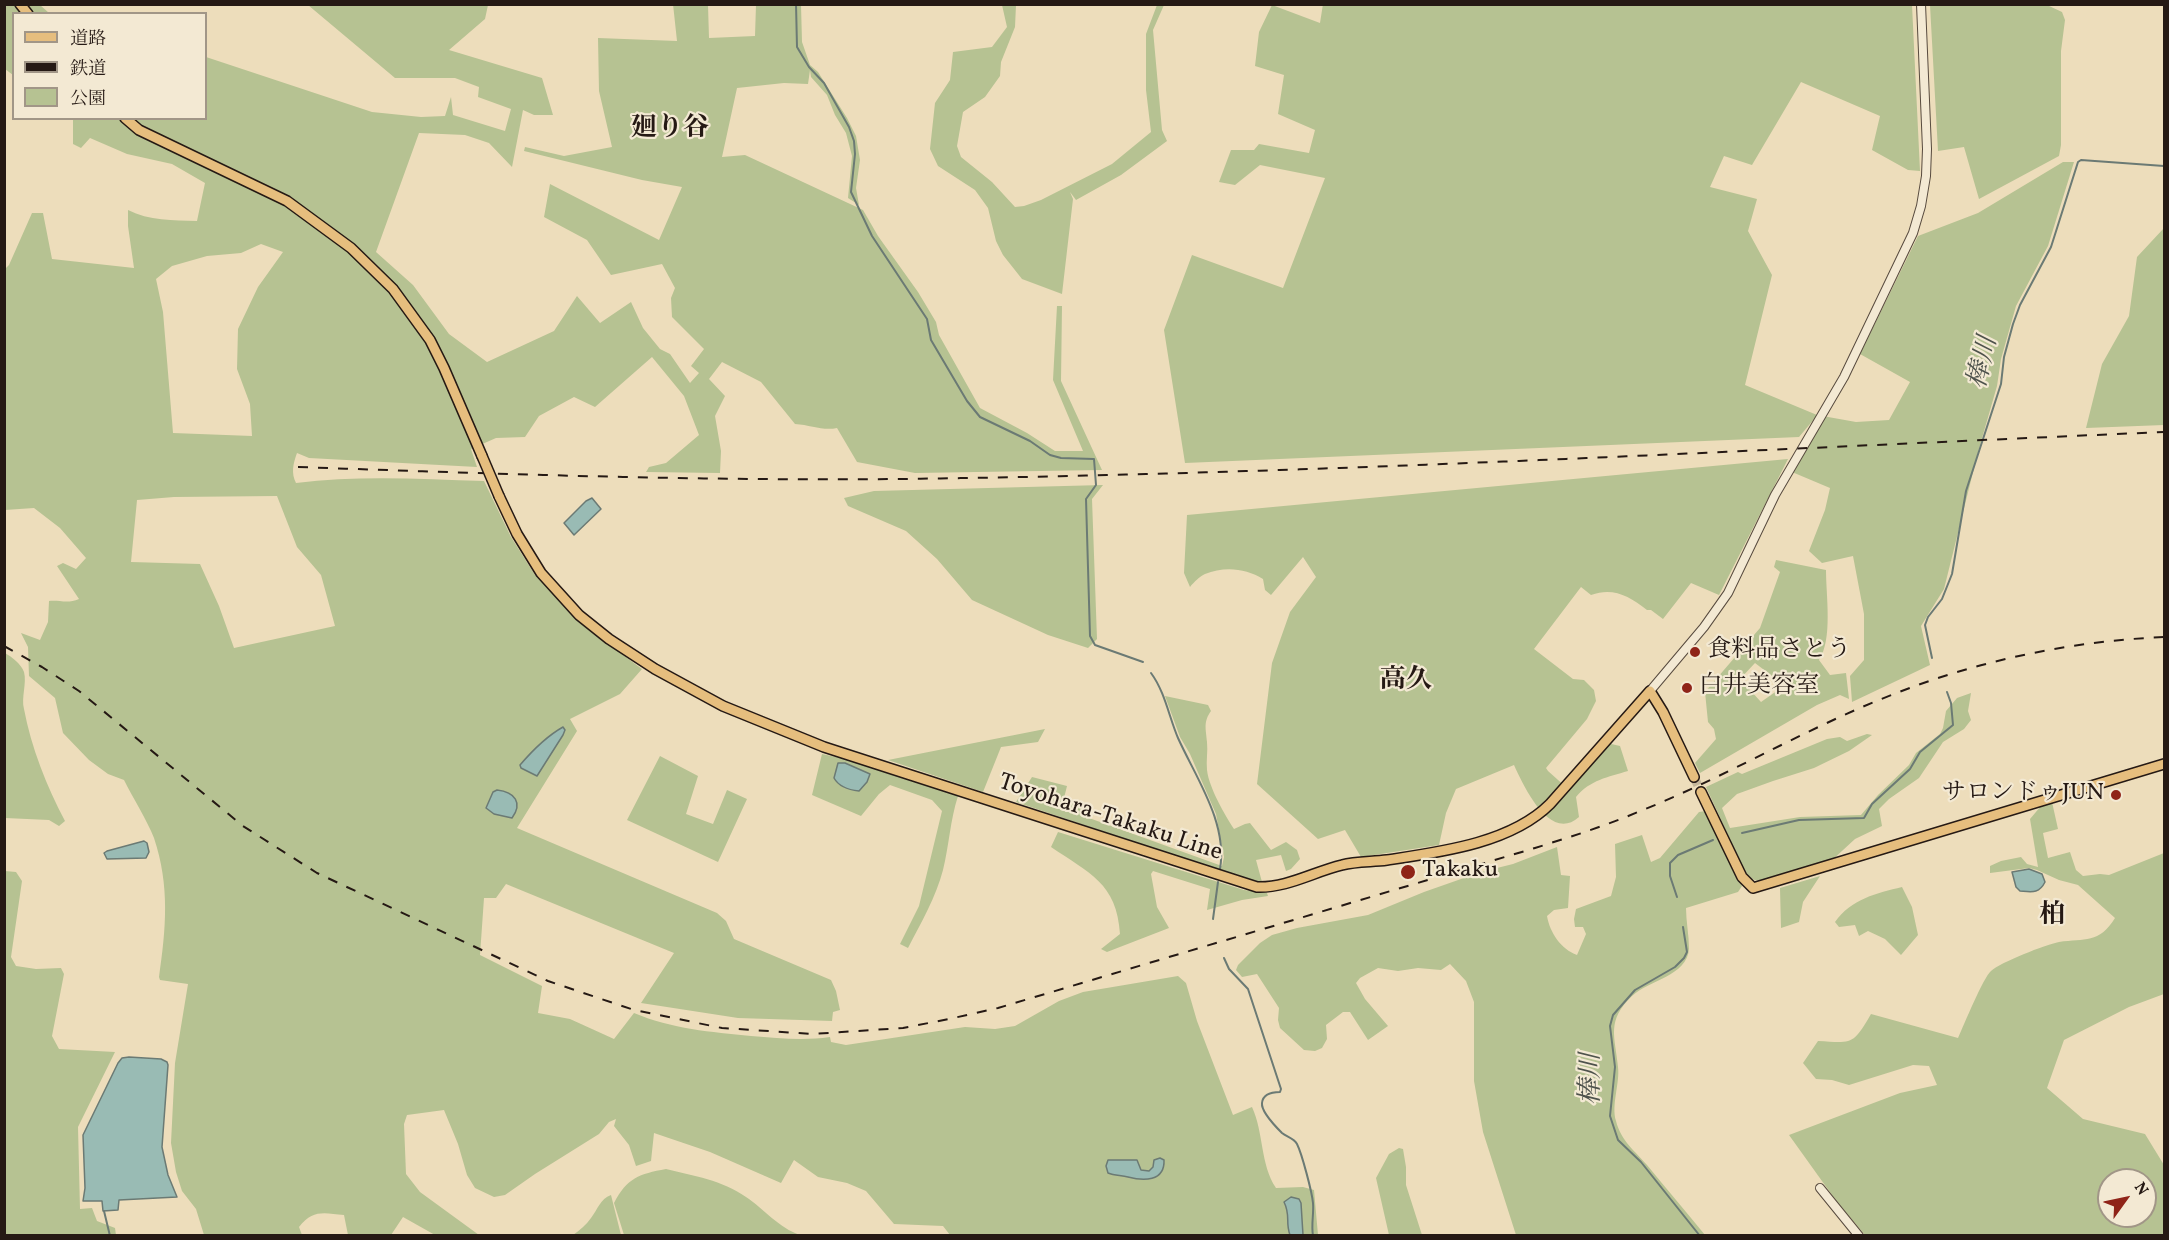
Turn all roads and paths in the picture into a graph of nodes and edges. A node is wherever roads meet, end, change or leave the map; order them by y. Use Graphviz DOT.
graph roads {
  1 [pos="1921,4"];
  2 [pos="128,120"];
  3 [pos="1650,690"];
  4 [pos="2164,764"];
  5 [pos="1694,777"];
  6 [pos="1701,792"];
  7 [pos="1820,1188"];
  8 [pos="1858,1236"];
  1 -- 3 [label="street"];
  2 -- 3 [label="main road, Toyohara-Takaku Line, bridge"];
  3 -- 5 [label="main road"];
  4 -- 6 [label="main road"];
  7 -- 8 [label="street"];
}
